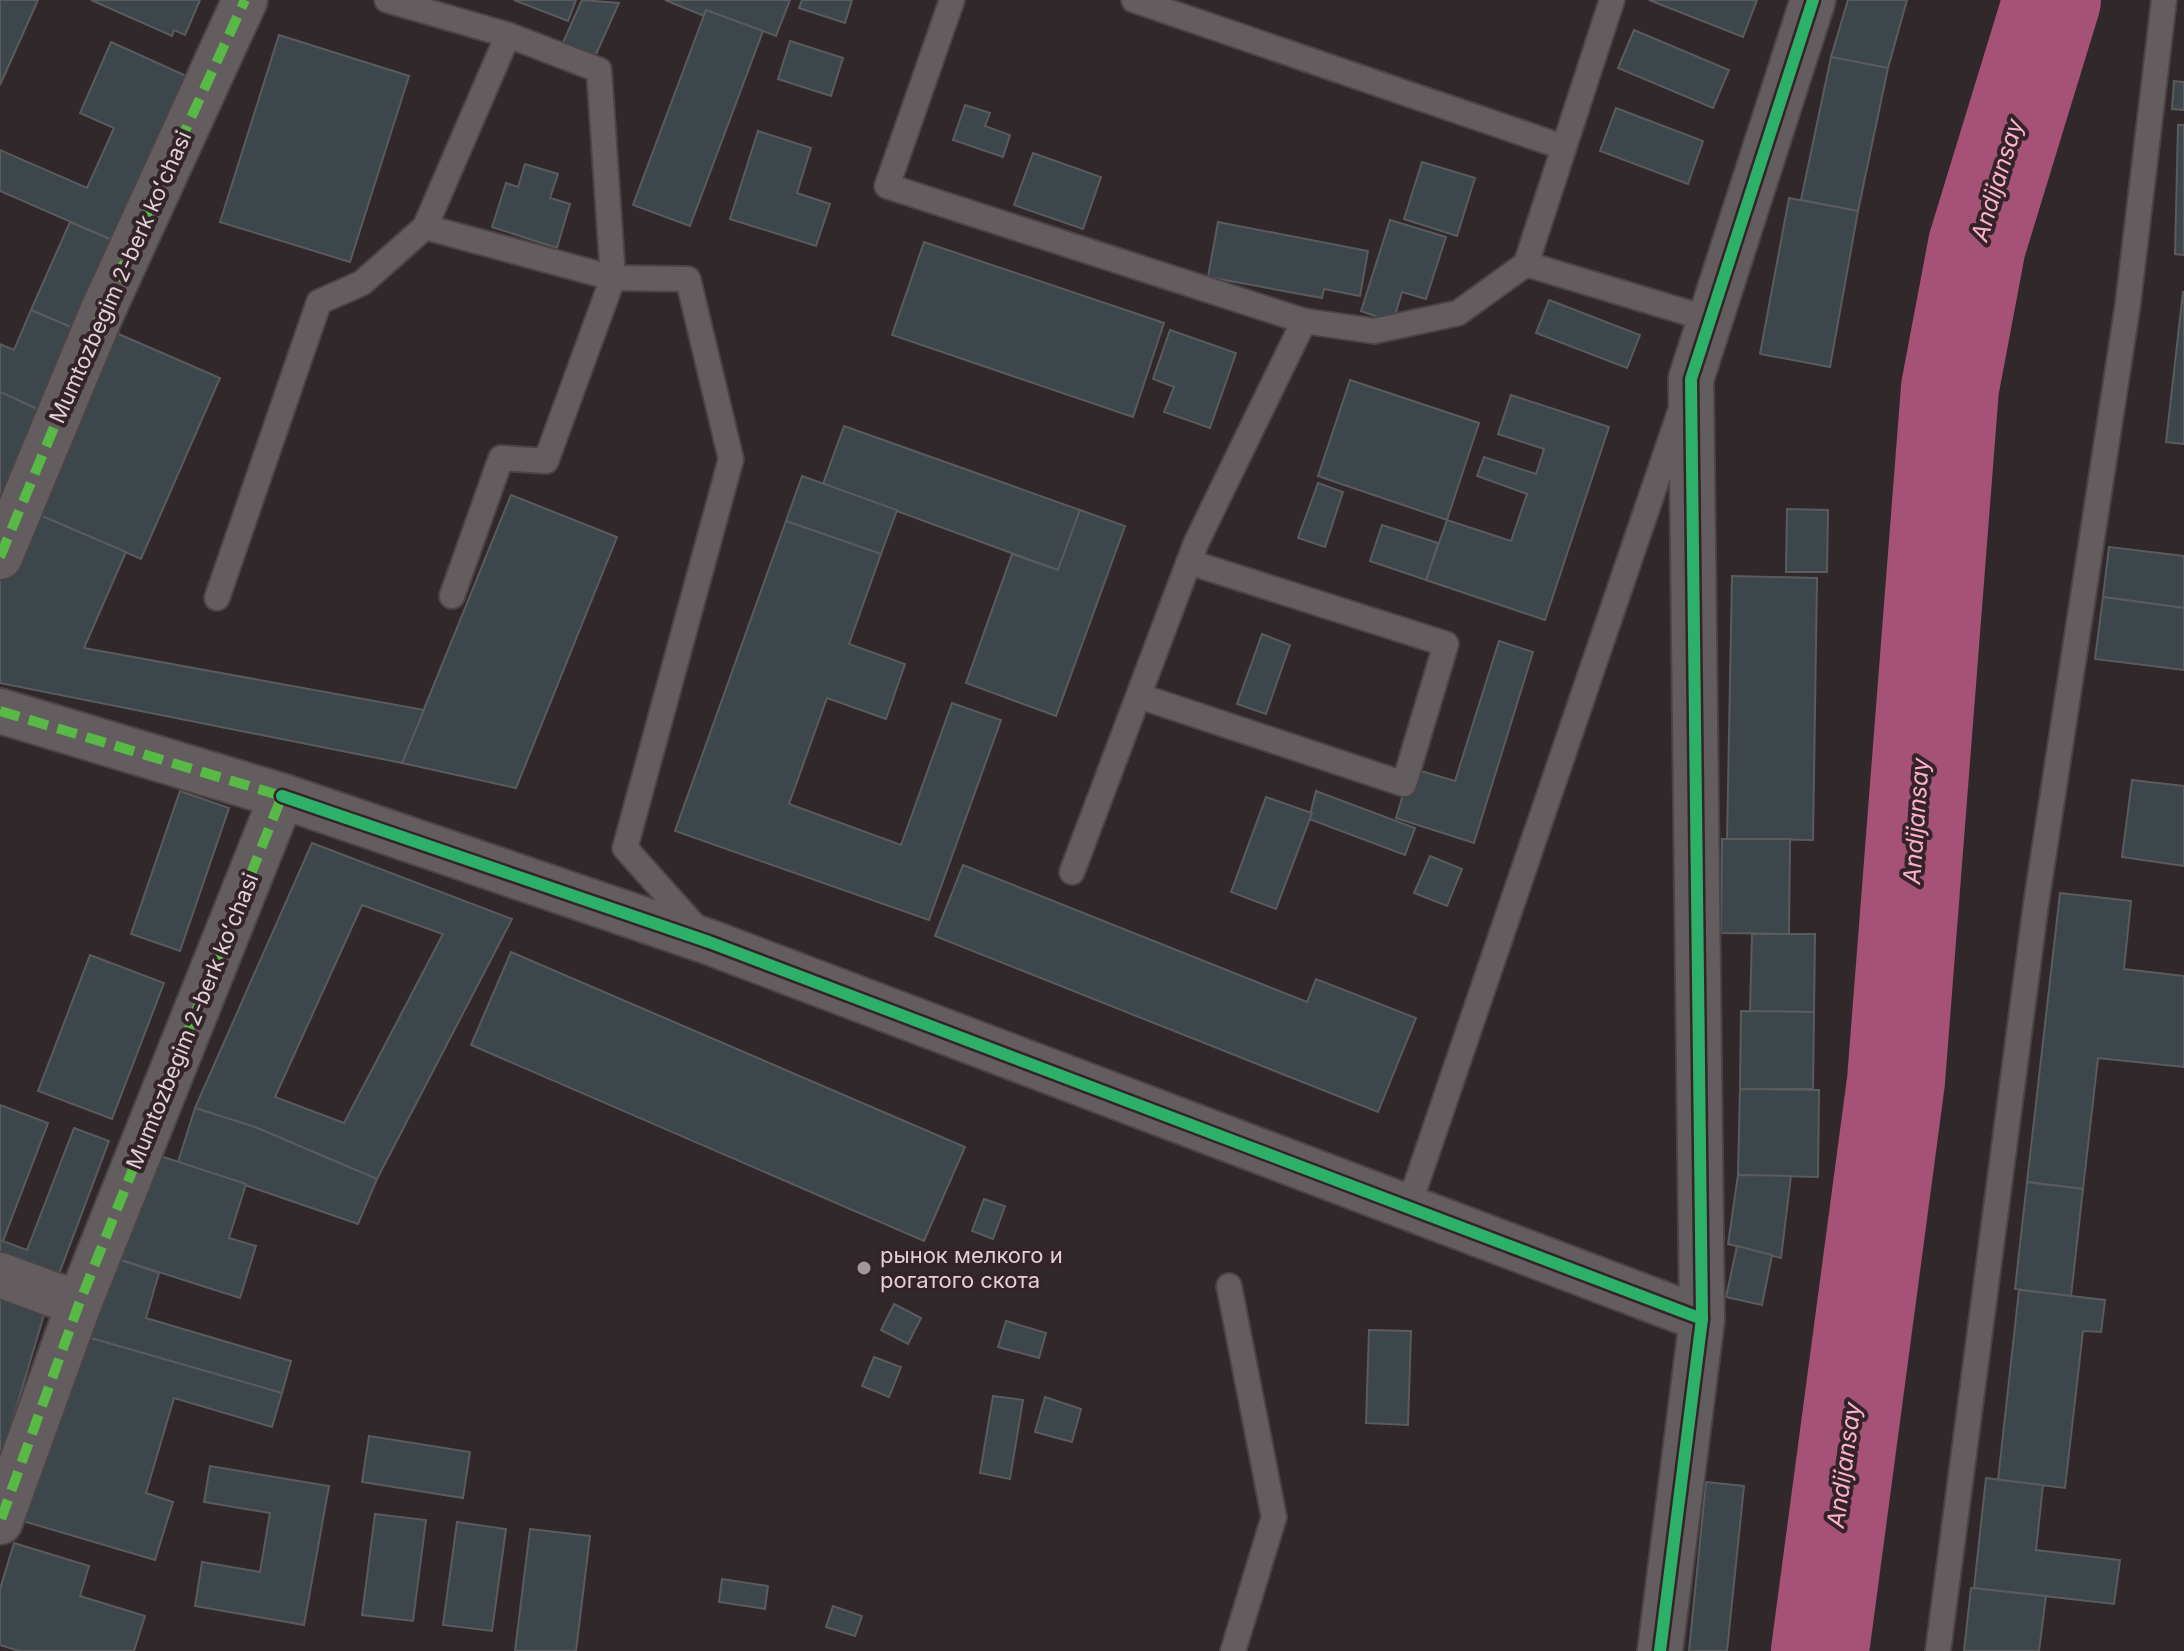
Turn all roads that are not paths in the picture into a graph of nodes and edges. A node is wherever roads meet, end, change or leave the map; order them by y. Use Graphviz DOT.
graph roads {
  1 [pos="245,0"];
  2 [pos="387,0"];
  3 [pos="952,0"];
  4 [pos="1134,0"];
  5 [pos="1612,0"];
  6 [pos="1813,0"];
  7 [pos="2164,0"];
  8 [pos="508,35"];
  9 [pos="1563,147"];
  10 [pos="425,227"];
  11 [pos="1526,264"];
  12 [pos="613,278"];
  13 [pos="1712,320"];
  14 [pos="1304,321"];
  15 [pos="1691,379"];
  16 [pos="0,557"];
  17 [pos="1189,562"];
  18 [pos="452,596"];
  19 [pos="217,598"];
  20 [pos="1139,696"];
  21 [pos="0,711"];
  22 [pos="282,796"];
  23 [pos="1072,872"];
  24 [pos="709,942"];
  25 [pos="1408,1208"];
  26 [pos="0,1275"];
  27 [pos="1229,1286"];
  28 [pos="79,1304"];
  29 [pos="1702,1319"];
  30 [pos="0,1522"];
  31 [pos="1233,1651"];
  32 [pos="1660,1651"];
  33 [pos="1938,1651"];
  1 -- 16 [label="street, Mumtozbegim 2-berk koʻchasi"];
  2 -- 8 [label="lane"];
  3 -- 14 [label="lane"];
  4 -- 9 [label="lane"];
  5 -- 9 [label="lane"];
  6 -- 13 [label="street"];
  7 -- 33 [label="lane"];
  8 -- 10 [label="lane"];
  8 -- 12 [label="lane"];
  9 -- 11 [label="lane"];
  10 -- 12 [label="lane"];
  10 -- 19 [label="lane"];
  11 -- 13 [label="lane"];
  11 -- 14 [label="lane"];
  12 -- 18 [label="lane"];
  12 -- 24 [label="lane"];
  13 -- 15 [label="street"];
  14 -- 17 [label="lane"];
  15 -- 25 [label="lane"];
  15 -- 29 [label="street"];
  17 -- 20 [label="lane"];
  17 -- 20 [label="lane"];
  20 -- 23 [label="lane"];
  21 -- 22 [label="street"];
  22 -- 24 [label="street"];
  22 -- 28 [label="street, Mumtozbegim 2-berk koʻchasi"];
  24 -- 25 [label="street"];
  25 -- 29 [label="street"];
  26 -- 28 [label="street"];
  27 -- 31 [label="lane"];
  28 -- 30 [label="street, Mumtozbegim 2-berk koʻchasi"];
  29 -- 32 [label="street"];
}
